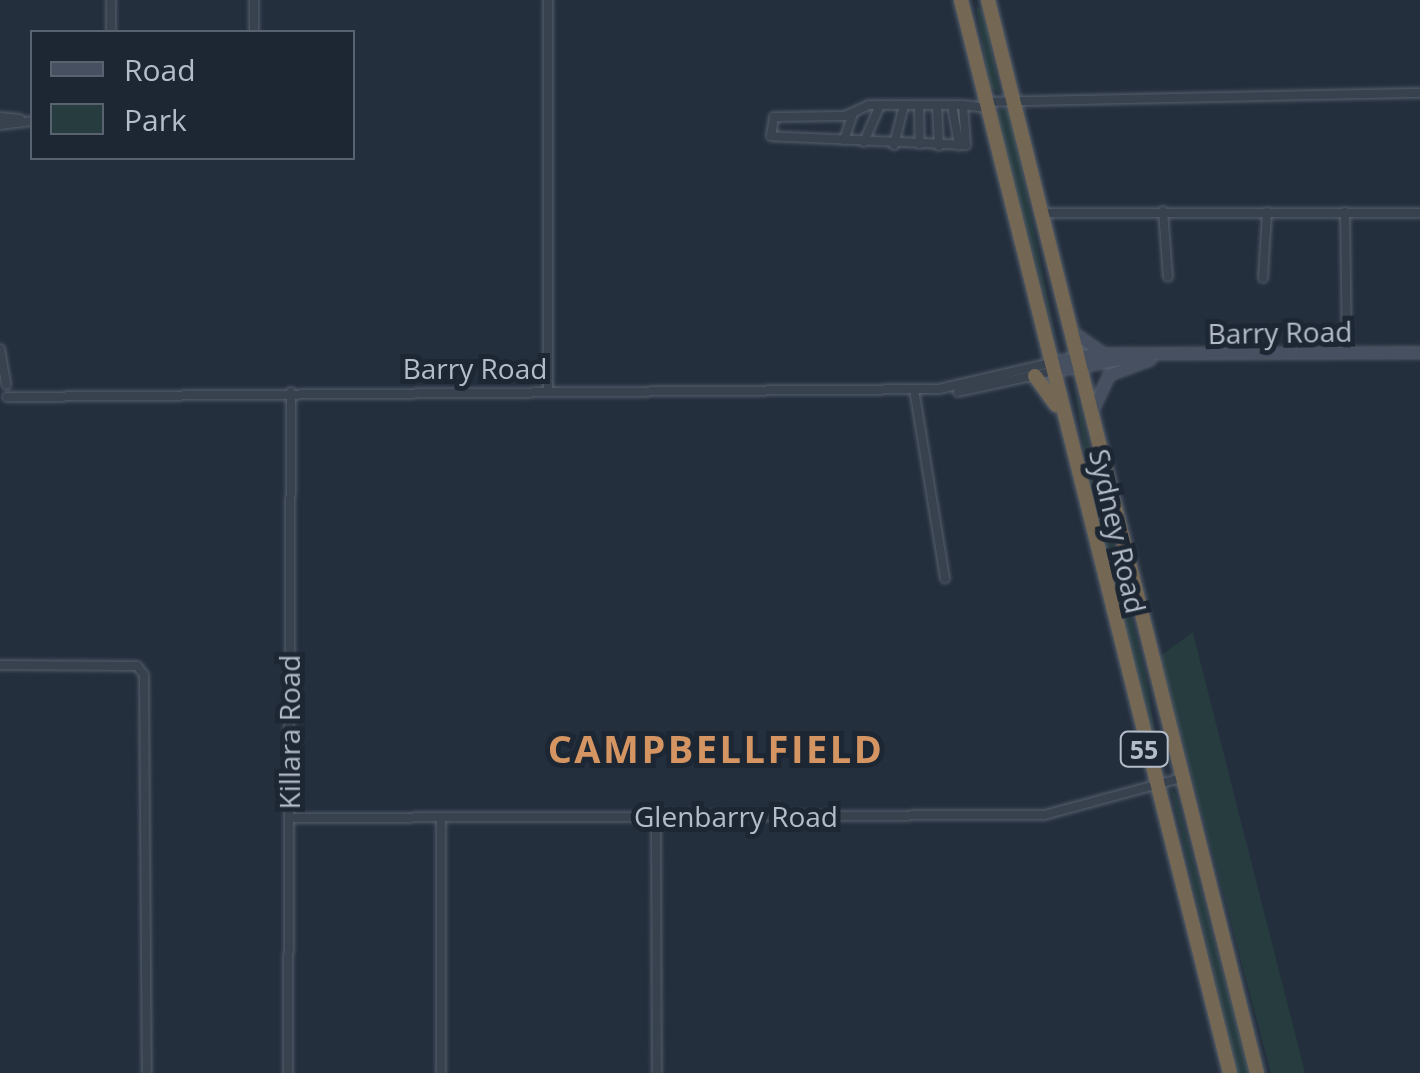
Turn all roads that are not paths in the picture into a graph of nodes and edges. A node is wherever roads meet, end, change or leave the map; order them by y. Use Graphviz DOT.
graph roads {
  1 [pos="111,0"];
  2 [pos="254,0"];
  3 [pos="548,0"];
  4 [pos="987,0"];
  5 [pos="961,2"];
  6 [pos="111,30"];
  7 [pos="254,30"];
  8 [pos="1420,93"];
  9 [pos="1012,98"];
  10 [pos="904,104"];
  11 [pos="880,105"];
  12 [pos="920,105"];
  13 [pos="937,105"];
  14 [pos="952,105"];
  15 [pos="964,105"];
  16 [pos="987,105"];
  17 [pos="853,114"];
  18 [pos="0,117"];
  19 [pos="30,121"];
  20 [pos="30,121"];
  21 [pos="0,125"];
  22 [pos="844,140"];
  23 [pos="864,142"];
  24 [pos="920,144"];
  25 [pos="894,145"];
  26 [pos="959,145"];
  27 [pos="939,146"];
  28 [pos="1163,211"];
  29 [pos="1267,212"];
  30 [pos="1345,212"];
  31 [pos="1420,212"];
  32 [pos="1040,213"];
  33 [pos="1168,277"];
  34 [pos="1262,278"];
  35 [pos="1067,326"];
  36 [pos="0,349"];
  37 [pos="1420,353"];
  38 [pos="1104,354"];
  39 [pos="1347,354"];
  40 [pos="1141,356"];
  41 [pos="1166,356"];
  42 [pos="0,359"];
  43 [pos="1076,362"];
  44 [pos="1052,367"];
  45 [pos="1035,376"];
  46 [pos="4,384"];
  47 [pos="914,389"];
  48 [pos="939,390"];
  49 [pos="552,391"];
  50 [pos="37,392"];
  51 [pos="291,392"];
  52 [pos="3,401"];
  53 [pos="1090,421"];
  54 [pos="1066,423"];
  55 [pos="945,578"];
  56 [pos="0,666"];
  57 [pos="1178,779"];
  58 [pos="1152,786"];
  59 [pos="656,816"];
  60 [pos="440,817"];
  61 [pos="289,818"];
  62 [pos="148,1073"];
  63 [pos="288,1073"];
  64 [pos="441,1073"];
  65 [pos="657,1073"];
  66 [pos="1230,1073"];
  67 [pos="1257,1073"];
  1 -- 6 [label="street"];
  2 -- 7 [label="street"];
  3 -- 49 [label="street"];
  4 -- 5 [label="street"];
  4 -- 9 [label="highway, Sydney Road / 55"];
  5 -- 16 [label="highway, Sydney Road / 55"];
  8 -- 9 [label="street"];
  9 -- 16 [label="street"];
  9 -- 32 [label="highway, Sydney Road / 55"];
  10 -- 11 [label="street"];
  10 -- 12 [label="street"];
  10 -- 25 [label="street"];
  11 -- 17 [label="street"];
  11 -- 23 [label="street"];
  12 -- 13 [label="street"];
  12 -- 24 [label="street"];
  13 -- 14 [label="street"];
  13 -- 27 [label="street"];
  14 -- 15 [label="street"];
  14 -- 26 [label="street"];
  15 -- 16 [label="street"];
  15 -- 26 [label="street"];
  16 -- 44 [label="highway, Sydney Road / 55"];
  17 -- 22 [label="street"];
  17 -- 22 [label="street"];
  18 -- 19 [label="street"];
  20 -- 21 [label="street"];
  22 -- 23 [label="street"];
  23 -- 25 [label="street"];
  24 -- 25 [label="street"];
  24 -- 27 [label="street"];
  26 -- 27 [label="street"];
  28 -- 29 [label="street"];
  28 -- 32 [label="street"];
  28 -- 33 [label="street"];
  29 -- 30 [label="street"];
  29 -- 34 [label="street"];
  30 -- 31 [label="street"];
  30 -- 39 [label="street"];
  32 -- 35 [label="highway, Sydney Road / 55"];
  35 -- 38 [label="main road"];
  35 -- 43 [label="highway, Sydney Road / 55"];
  36 -- 42 [label="street"];
  37 -- 39 [label="main road, Barry Road"];
  38 -- 40 [label="main road, Barry Road"];
  38 -- 43 [label="main road, Barry Road"];
  39 -- 41 [label="main road, Barry Road"];
  40 -- 41 [label="main road, Barry Road"];
  40 -- 43 [label="main road, Barry Road"];
  41 -- 53 [label="main road"];
  42 -- 46 [label="street"];
  43 -- 44 [label="main road, Barry Road"];
  43 -- 53 [label="highway, Sydney Road / 55"];
  44 -- 45 [label="street, Barry Road"];
  44 -- 48 [label="street, Barry Road"];
  44 -- 54 [label="highway, Sydney Road / 55"];
  45 -- 48 [label="street, Barry Road"];
  45 -- 54 [label="highway"];
  46 -- 50 [label="street, Barry Road"];
  46 -- 52 [label="street"];
  47 -- 48 [label="street, Barry Road"];
  47 -- 49 [label="street, Barry Road"];
  47 -- 55 [label="street"];
  49 -- 51 [label="street, Barry Road"];
  50 -- 51 [label="street, Barry Road"];
  50 -- 52 [label="street, Barry Road"];
  51 -- 61 [label="street, Killara Road"];
  53 -- 57 [label="highway, Sydney Road / 55"];
  54 -- 58 [label="highway, Sydney Road / 55"];
  56 -- 62 [label="street"];
  57 -- 58 [label="street, Glenbarry Road"];
  57 -- 67 [label="highway, Sydney Road / 55"];
  58 -- 59 [label="street, Glenbarry Road"];
  58 -- 66 [label="highway, Sydney Road / 55"];
  59 -- 60 [label="street, Glenbarry Road"];
  59 -- 65 [label="street"];
  60 -- 61 [label="street, Glenbarry Road"];
  60 -- 64 [label="street"];
  61 -- 63 [label="street, Killara Road"];
}
